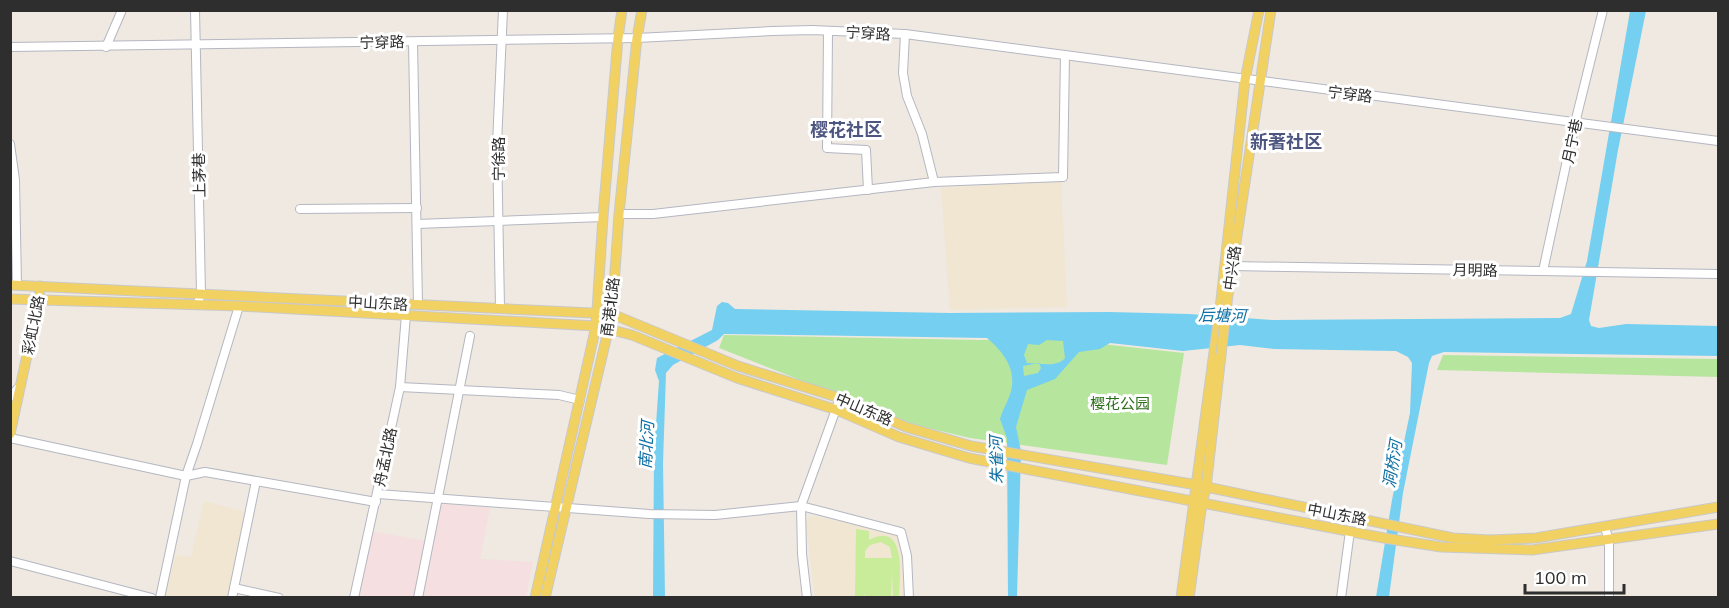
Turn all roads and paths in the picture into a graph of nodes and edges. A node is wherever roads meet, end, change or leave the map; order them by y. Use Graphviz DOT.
graph roads {
  1 [pos="122,10"];
  2 [pos="195,10"];
  3 [pos="503,10"];
  4 [pos="622,10"];
  5 [pos="642,10"];
  6 [pos="1259,10"];
  7 [pos="1271,10"];
  8 [pos="1603,10"];
  9 [pos="828,31"];
  10 [pos="905,34"];
  11 [pos="618,38"];
  12 [pos="637,38"];
  13 [pos="502,39"];
  14 [pos="413,42"];
  15 [pos="196,46"];
  16 [pos="10,47"];
  17 [pos="106,47"];
  18 [pos="1065,55"];
  19 [pos="1245,80"];
  20 [pos="1259,82"];
  21 [pos="1575,123"];
  22 [pos="1719,141"];
  23 [pos="10,144"];
  24 [pos="934,182"];
  25 [pos="868,190"];
  26 [pos="417,208"];
  27 [pos="300,209"];
  28 [pos="619,214"];
  29 [pos="603,217"];
  30 [pos="498,221"];
  31 [pos="417,224"];
  32 [pos="1232,266"];
  33 [pos="1543,272"];
  34 [pos="1719,274"];
  35 [pos="14,285"];
  36 [pos="40,286"];
  37 [pos="201,293"];
  38 [pos="10,299"];
  39 [pos="39,300"];
  40 [pos="1224,301"];
  41 [pos="198,304"];
  42 [pos="418,305"];
  43 [pos="239,306"];
  44 [pos="500,308"];
  45 [pos="596,311"];
  46 [pos="612,314"];
  47 [pos="406,315"];
  48 [pos="596,326"];
  49 [pos="609,329"];
  50 [pos="470,336"];
  51 [pos="21,384"];
  52 [pos="400,387"];
  53 [pos="459,390"];
  54 [pos="10,398"];
  55 [pos="840,398"];
  56 [pos="580,399"];
  57 [pos="837,410"];
  58 [pos="10,436"];
  59 [pos="186,476"];
  60 [pos="256,481"];
  61 [pos="1202,487"];
  62 [pos="377,498"];
  63 [pos="438,499"];
  64 [pos="1198,502"];
  65 [pos="801,506"];
  66 [pos="1719,507"];
  67 [pos="560,508"];
  68 [pos="1719,524"];
  69 [pos="1605,528"];
  70 [pos="1350,531"];
  71 [pos="1609,540"];
  72 [pos="10,561"];
  73 [pos="234,588"];
  74 [pos="152,597"];
  75 [pos="160,597"];
  76 [pos="232,597"];
  77 [pos="279,597"];
  78 [pos="354,597"];
  79 [pos="418,597"];
  80 [pos="536,597"];
  81 [pos="545,597"];
  82 [pos="807,597"];
  83 [pos="909,597"];
  84 [pos="1181,597"];
  85 [pos="1189,597"];
  86 [pos="1341,597"];
  87 [pos="1609,597"];
  1 -- 17 [label="street"];
  2 -- 15 [label="street, 上茅巷"];
  3 -- 13 [label="street, 宁徐路"];
  4 -- 11 [label="main road, 甬港北路"];
  5 -- 12 [label="main road, 甬港北路"];
  6 -- 19 [label="main road, 中兴路"];
  7 -- 20 [label="main road, 中兴路"];
  8 -- 21 [label="street, 月宁巷"];
  9 -- 10 [label="street, 宁穿路"];
  9 -- 12 [label="street, 宁穿路"];
  9 -- 25 [label="street"];
  10 -- 18 [label="street, 宁穿路"];
  10 -- 24 [label="street"];
  11 -- 12 [label="street, 宁穿路"];
  11 -- 13 [label="street, 宁穿路"];
  11 -- 29 [label="main road, 甬港北路"];
  12 -- 28 [label="main road, 甬港北路"];
  13 -- 14 [label="street, 宁穿路"];
  13 -- 30 [label="street, 宁徐路"];
  14 -- 15 [label="street, 宁穿路"];
  14 -- 26 [label="street"];
  15 -- 17 [label="street, 宁穿路"];
  15 -- 37 [label="street, 上茅巷"];
  16 -- 17 [label="street, 宁穿路"];
  18 -- 19 [label="street, 宁穿路"];
  18 -- 24 [label="street"];
  19 -- 20 [label="street, 宁穿路"];
  19 -- 40 [label="main road, 中兴路"];
  20 -- 21 [label="street, 宁穿路"];
  20 -- 32 [label="main road, 中兴路"];
  21 -- 22 [label="street, 宁穿路"];
  21 -- 33 [label="street, 月宁巷"];
  23 -- 35 [label="street"];
  24 -- 25 [label="street"];
  25 -- 28 [label="street"];
  26 -- 27 [label="street"];
  26 -- 31 [label="street"];
  28 -- 46 [label="main road, 甬港北路"];
  29 -- 30 [label="street"];
  29 -- 45 [label="main road, 甬港北路"];
  30 -- 31 [label="street"];
  30 -- 44 [label="street, 宁徐路"];
  31 -- 42 [label="street"];
  32 -- 33 [label="street, 月明路"];
  32 -- 40 [label="main road, 中兴路"];
  33 -- 34 [label="street, 月明路"];
  35 -- 36 [label="main road, 中山东路"];
  36 -- 37 [label="main road, 中山东路"];
  36 -- 39 [label="main road, 彩虹北路"];
  37 -- 41 [label="street, 上茅巷"];
  37 -- 42 [label="main road, 中山东路"];
  38 -- 39 [label="main road, 中山东路"];
  39 -- 41 [label="main road, 中山东路"];
  39 -- 51 [label="main road, 彩虹北路"];
  40 -- 61 [label="main road, 中兴路, bridge"];
  41 -- 43 [label="main road, 中山东路"];
  42 -- 44 [label="main road, 中山东路"];
  43 -- 47 [label="main road, 中山东路"];
  43 -- 59 [label="street"];
  44 -- 45 [label="main road, 中山东路"];
  45 -- 46 [label="main road, 中山东路"];
  45 -- 48 [label="main road, 甬港北路"];
  46 -- 49 [label="main road, 甬港北路"];
  46 -- 55 [label="main road, 中山东路"];
  47 -- 48 [label="main road, 中山东路"];
  47 -- 52 [label="street, 舟孟北路"];
  48 -- 49 [label="main road, 中山东路"];
  48 -- 56 [label="main road, 甬港北路"];
  49 -- 57 [label="main road, 中山东路"];
  49 -- 67 [label="main road, 甬港北路"];
  50 -- 53 [label="street"];
  51 -- 54 [label="street"];
  51 -- 58 [label="main road, 彩虹北路"];
  52 -- 53 [label="street"];
  52 -- 62 [label="street, 舟孟北路"];
  53 -- 56 [label="street"];
  53 -- 63 [label="street"];
  55 -- 57 [label="street"];
  55 -- 61 [label="main road, 中山东路"];
  56 -- 67 [label="main road, 甬港北路"];
  57 -- 64 [label="main road, 中山东路"];
  57 -- 65 [label="street"];
  58 -- 59 [label="street"];
  59 -- 60 [label="street"];
  59 -- 75 [label="street"];
  60 -- 62 [label="street"];
  60 -- 73 [label="street"];
  61 -- 64 [label="main road, 中兴路"];
  61 -- 69 [label="main road, 中山东路"];
  62 -- 63 [label="street"];
  62 -- 78 [label="street, 舟孟北路"];
  63 -- 67 [label="street"];
  63 -- 79 [label="street"];
  64 -- 70 [label="main road, 中山东路"];
  64 -- 84 [label="main road, 中兴路"];
  64 -- 85 [label="main road, 中兴路"];
  65 -- 67 [label="street"];
  65 -- 82 [label="street"];
  65 -- 83 [label="street"];
  66 -- 69 [label="main road, 中山东路"];
  67 -- 80 [label="main road, 甬港北路"];
  67 -- 81 [label="main road, 甬港北路"];
  68 -- 71 [label="main road, 中山东路"];
  69 -- 71 [label="street"];
  70 -- 71 [label="main road, 中山东路"];
  70 -- 86 [label="street"];
  71 -- 87 [label="street"];
  72 -- 74 [label="street"];
  73 -- 76 [label="street"];
  73 -- 77 [label="street"];
}
